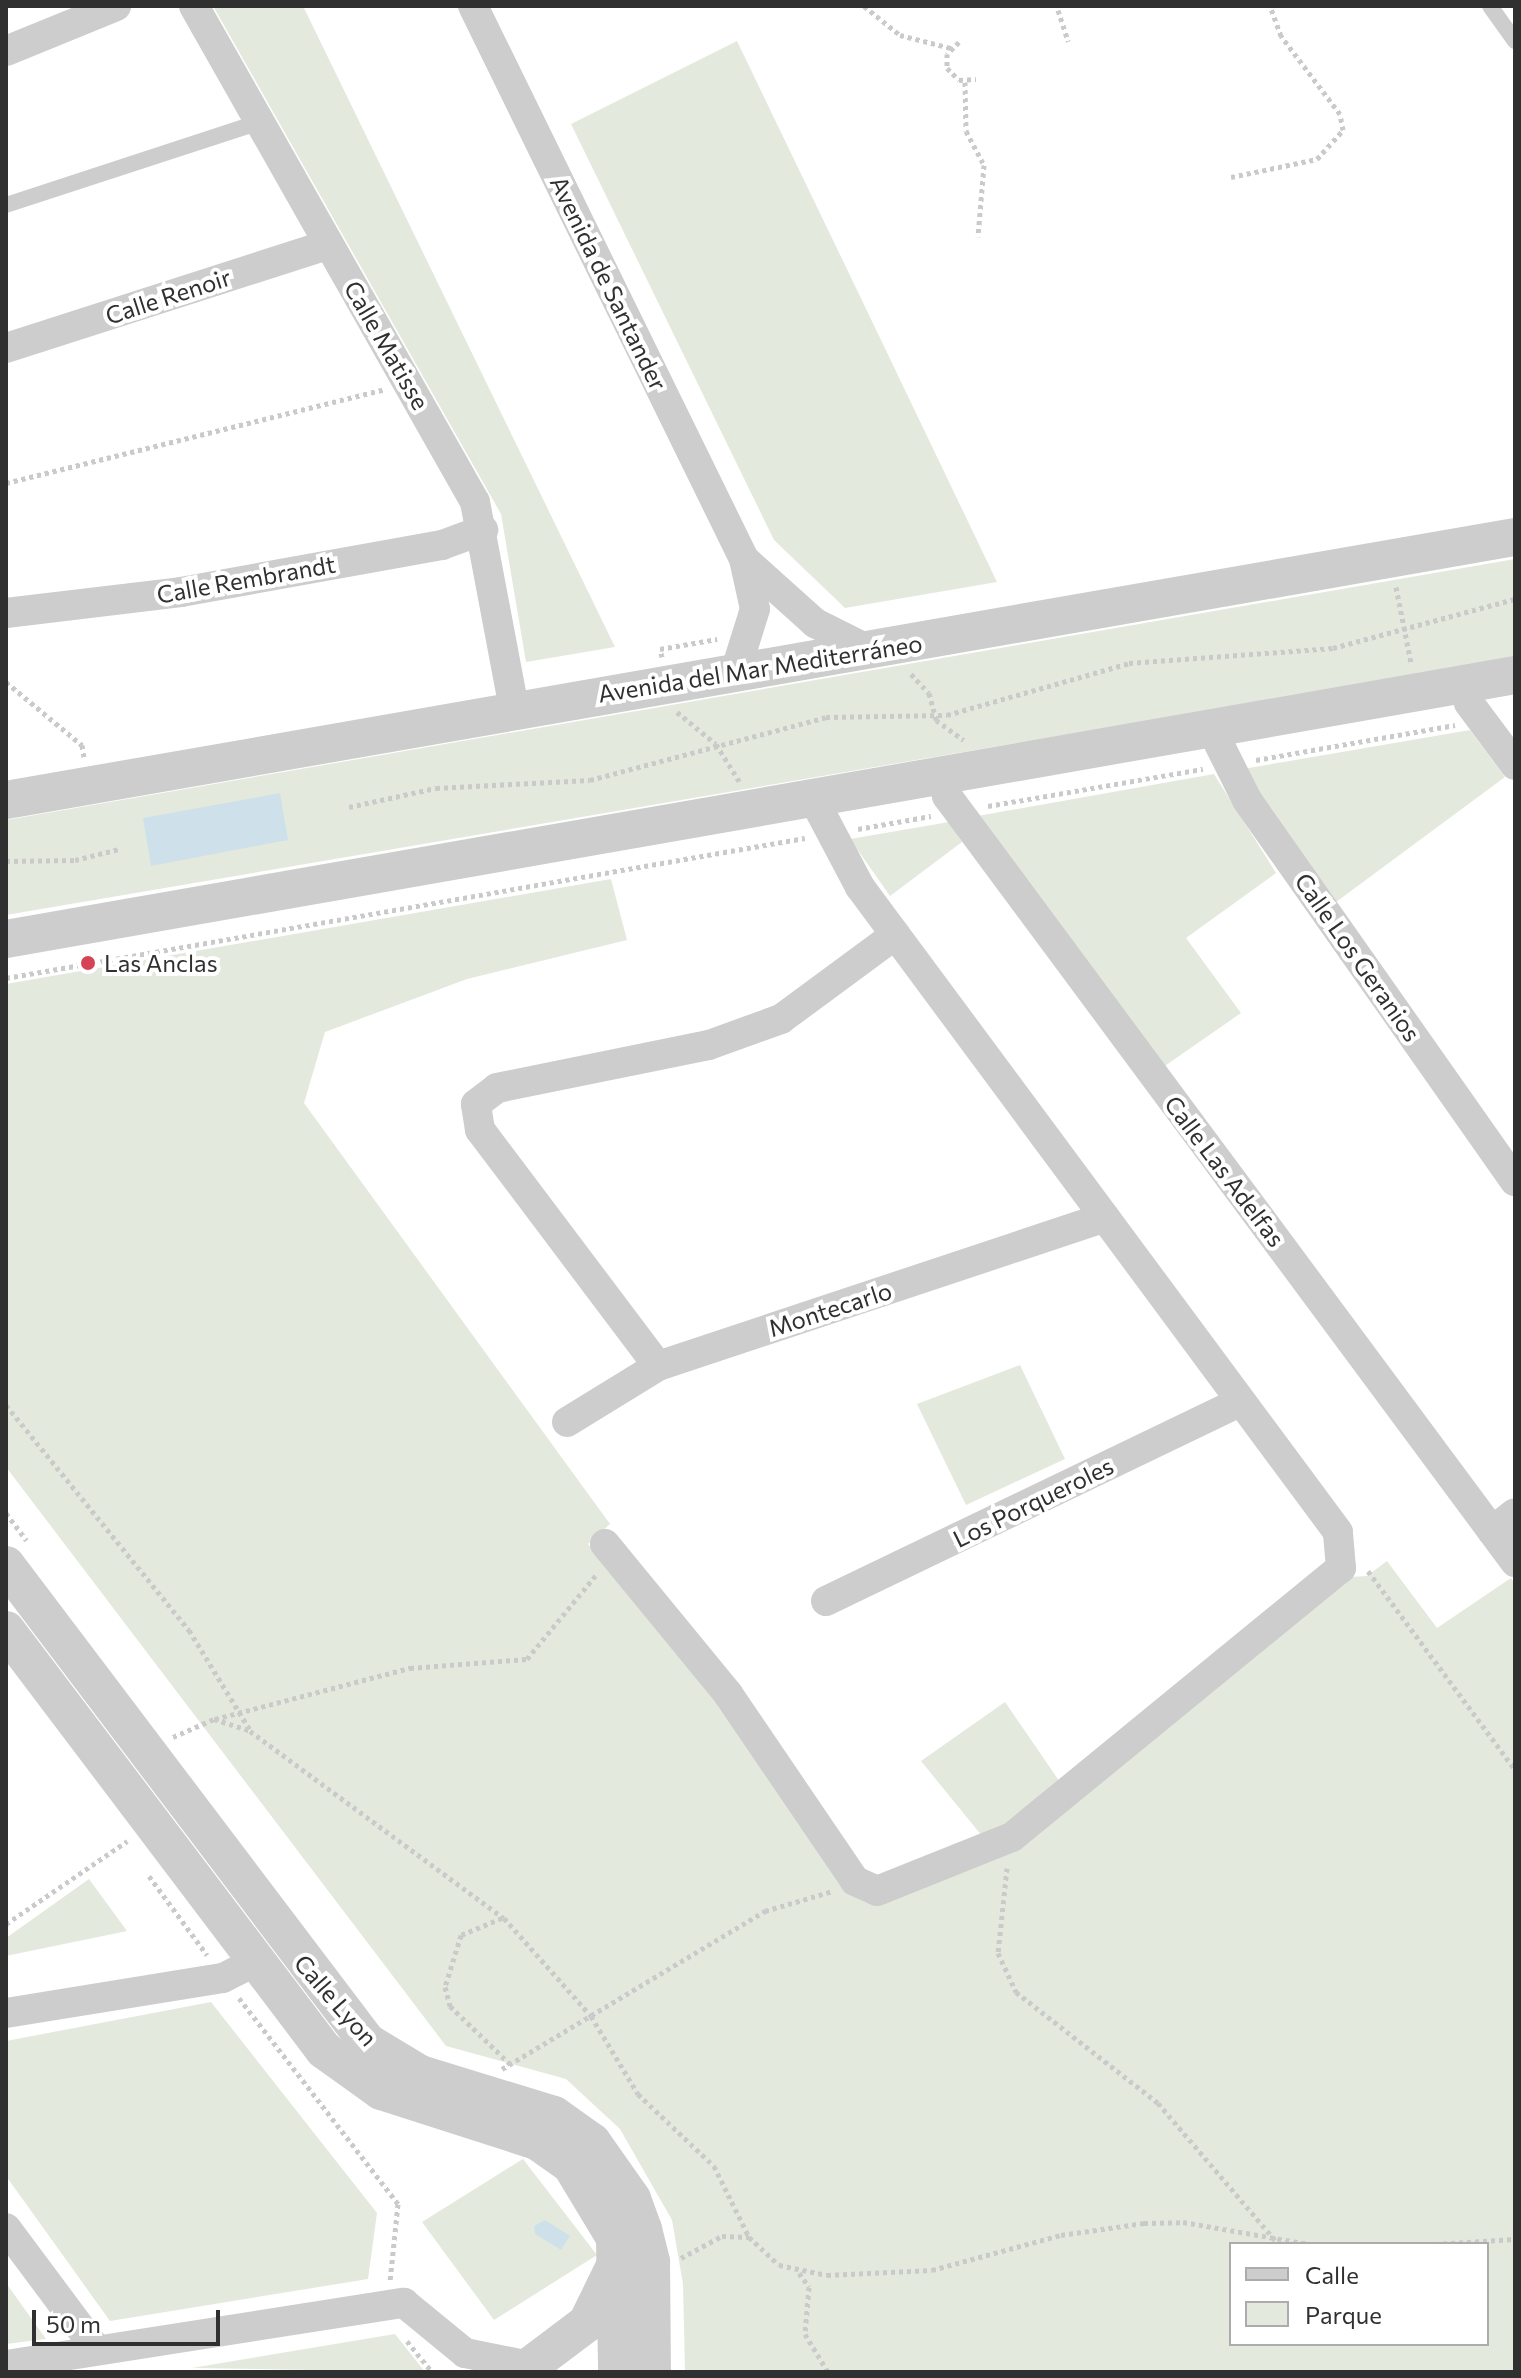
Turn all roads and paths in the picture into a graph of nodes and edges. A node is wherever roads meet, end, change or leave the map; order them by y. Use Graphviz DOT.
graph roads {
  1 [pos="116,6"];
  2 [pos="194,6"];
  3 [pos="473,6"];
  4 [pos="864,6"];
  5 [pos="1270,6"];
  6 [pos="1490,6"];
  7 [pos="1058,10"];
  8 [pos="1068,41"];
  9 [pos="1515,41"];
  10 [pos="959,42"];
  11 [pos="951,48"];
  12 [pos="6,51"];
  13 [pos="976,79"];
  14 [pos="965,82"];
  15 [pos="260,122"];
  16 [pos="1231,177"];
  17 [pos="6,205"];
  18 [pos="978,237"];
  19 [pos="329,244"];
  20 [pos="6,348"];
  21 [pos="409,381"];
  22 [pos="6,483"];
  23 [pos="483,530"];
  24 [pos="1515,537"];
  25 [pos="1392,558"];
  26 [pos="744,559"];
  27 [pos="1515,599"];
  28 [pos="6,613"];
  29 [pos="1400,627"];
  30 [pos="752,633"];
  31 [pos="880,649"];
  32 [pos="735,673"];
  33 [pos="1515,675"];
  34 [pos="6,682"];
  35 [pos="668,684"];
  36 [pos="1465,684"];
  37 [pos="1420,692"];
  38 [pos="514,708"];
  39 [pos="933,715"];
  40 [pos="1482,720"];
  41 [pos="1211,728"];
  42 [pos="1430,729"];
  43 [pos="716,744"];
  44 [pos="1226,765"];
  45 [pos="1515,765"];
  46 [pos="986,769"];
  47 [pos="942,777"];
  48 [pos="90,785"];
  49 [pos="813,798"];
  50 [pos="6,800"];
  51 [pos="1009,803"];
  52 [pos="349,807"];
  53 [pos="753,807"];
  54 [pos="958,812"];
  55 [pos="826,835"];
  56 [pos="767,845"];
  57 [pos="119,849"];
  58 [pos="6,861"];
  59 [pos="895,935"];
  60 [pos="6,939"];
  61 [pos="6,978"];
  62 [pos="1515,1181"];
  63 [pos="1105,1217"];
  64 [pos="658,1366"];
  65 [pos="1240,1402"];
  66 [pos="6,1405"];
  67 [pos="567,1422"];
  68 [pos="1503,1522"];
  69 [pos="612,1552"];
  70 [pos="1344,1556"];
  71 [pos="1515,1562"];
  72 [pos="6,1565"];
  73 [pos="826,1601"];
  74 [pos="6,1630"];
  75 [pos="241,1709"];
  76 [pos="214,1719"];
  77 [pos="250,1731"];
  78 [pos="146,1753"];
  79 [pos="1515,1770"];
  80 [pos="1012,1837"];
  81 [pos="132,1838"];
  82 [pos="143,1867"];
  83 [pos="861,1886"];
  84 [pos="504,1918"];
  85 [pos="6,1924"];
  86 [pos="239,1970"];
  87 [pos="6,2013"];
  88 [pos="591,2016"];
  89 [pos="510,2064"];
  90 [pos="498,2071"];
  91 [pos="533,2109"];
  92 [pos="6,2228"];
  93 [pos="749,2237"];
  94 [pos="1515,2239"];
  95 [pos="1276,2241"];
  96 [pos="1287,2242"];
  97 [pos="1467,2242"];
  98 [pos="619,2256"];
  99 [pos="674,2264"];
  100 [pos="799,2272"];
  101 [pos="395,2304"];
  102 [pos="97,2350"];
  103 [pos="6,2365"];
  104 [pos="539,2369"];
  105 [pos="432,2372"];
  106 [pos="617,2372"];
  107 [pos="652,2372"];
  108 [pos="828,2372"];
  1 -- 12 [label="street"];
  2 -- 15 [label="street, Calle Matisse"];
  3 -- 26 [label="street, Avenida de Santander"];
  4 -- 11 [label="path"];
  5 -- 16 [label="path"];
  6 -- 9 [label="lane"];
  7 -- 8 [label="path"];
  10 -- 11 [label="path"];
  11 -- 14 [label="path"];
  13 -- 14 [label="path"];
  14 -- 18 [label="path"];
  15 -- 17 [label="lane"];
  15 -- 19 [label="street, Calle Matisse"];
  19 -- 20 [label="street, Calle Renoir"];
  19 -- 21 [label="street, Calle Matisse"];
  21 -- 22 [label="path"];
  21 -- 23 [label="street, Calle Matisse"];
  23 -- 28 [label="street, Calle Rembrandt"];
  23 -- 38 [label="street, Calle Matisse"];
  24 -- 25 [label="street, Avenida del Mar Mediterráneo"];
  25 -- 29 [label="path"];
  25 -- 31 [label="street, Avenida del Mar Mediterráneo"];
  26 -- 30 [label="street, Avenida de Santander"];
  26 -- 31 [label="street, Avenida de Santander"];
  27 -- 29 [label="path"];
  29 -- 37 [label="path"];
  29 -- 39 [label="path"];
  30 -- 32 [label="street, Avenida de Santander"];
  30 -- 35 [label="path"];
  31 -- 32 [label="street, Avenida del Mar Mediterráneo"];
  31 -- 39 [label="path"];
  32 -- 35 [label="street, Avenida del Mar Mediterráneo"];
  33 -- 36 [label="street"];
  34 -- 48 [label="path"];
  35 -- 38 [label="street, Avenida del Mar Mediterráneo"];
  35 -- 43 [label="path"];
  36 -- 37 [label="street"];
  36 -- 40 [label="street"];
  37 -- 41 [label="street"];
  37 -- 42 [label="path"];
  38 -- 48 [label="street, Avenida del Mar Mediterráneo"];
  39 -- 43 [label="path"];
  39 -- 46 [label="path"];
  40 -- 42 [label="path"];
  40 -- 45 [label="street"];
  41 -- 44 [label="street, Calle Los Geranios"];
  41 -- 46 [label="street"];
  42 -- 44 [label="path"];
  43 -- 52 [label="path"];
  43 -- 53 [label="path"];
  44 -- 51 [label="path"];
  44 -- 62 [label="street, Calle Los Geranios"];
  46 -- 47 [label="street"];
  46 -- 51 [label="path"];
  47 -- 49 [label="street"];
  47 -- 54 [label="street, Calle Las Adelfas"];
  48 -- 50 [label="street, Avenida del Mar Mediterráneo"];
  49 -- 53 [label="street"];
  49 -- 55 [label="street"];
  51 -- 54 [label="path"];
  53 -- 56 [label="path"];
  53 -- 60 [label="street"];
  54 -- 55 [label="path"];
  54 -- 68 [label="street, Calle Las Adelfas"];
  55 -- 56 [label="path"];
  55 -- 59 [label="street"];
  56 -- 61 [label="path"];
  57 -- 58 [label="path"];
  59 -- 63 [label="street"];
  59 -- 64 [label="street"];
  63 -- 64 [label="street, Montecarlo"];
  63 -- 65 [label="street"];
  64 -- 67 [label="street, Montecarlo"];
  65 -- 70 [label="street"];
  65 -- 73 [label="street, Los Porqueroles"];
  66 -- 75 [label="path"];
  68 -- 71 [label="street, Calle Las Adelfas"];
  69 -- 75 [label="path"];
  69 -- 83 [label="street"];
  70 -- 79 [label="path"];
  70 -- 80 [label="street"];
  72 -- 78 [label="street, Calle Lyon"];
  74 -- 81 [label="street, Calle Lyon"];
  75 -- 76 [label="path"];
  75 -- 77 [label="path"];
  76 -- 77 [label="path"];
  76 -- 78 [label="path"];
  77 -- 84 [label="path"];
  78 -- 91 [label="street, Calle Lyon"];
  80 -- 83 [label="street"];
  80 -- 95 [label="path"];
  81 -- 85 [label="path"];
  81 -- 86 [label="street, Calle Lyon"];
  82 -- 86 [label="path"];
  83 -- 88 [label="path"];
  84 -- 88 [label="path"];
  84 -- 89 [label="path"];
  86 -- 87 [label="street"];
  86 -- 98 [label="street, Calle Lyon"];
  86 -- 101 [label="path"];
  88 -- 89 [label="path"];
  88 -- 93 [label="path"];
  89 -- 90 [label="path"];
  89 -- 91 [label="path"];
  91 -- 107 [label="street, Calle Lyon"];
  92 -- 102 [label="street"];
  93 -- 99 [label="path"];
  93 -- 100 [label="path"];
  94 -- 97 [label="path"];
  95 -- 96 [label="path"];
  95 -- 100 [label="path"];
  98 -- 104 [label="street"];
  98 -- 106 [label="street, Calle Lyon"];
  100 -- 108 [label="path"];
  101 -- 102 [label="street"];
  101 -- 104 [label="street"];
  101 -- 105 [label="path"];
  102 -- 103 [label="street"];
}
